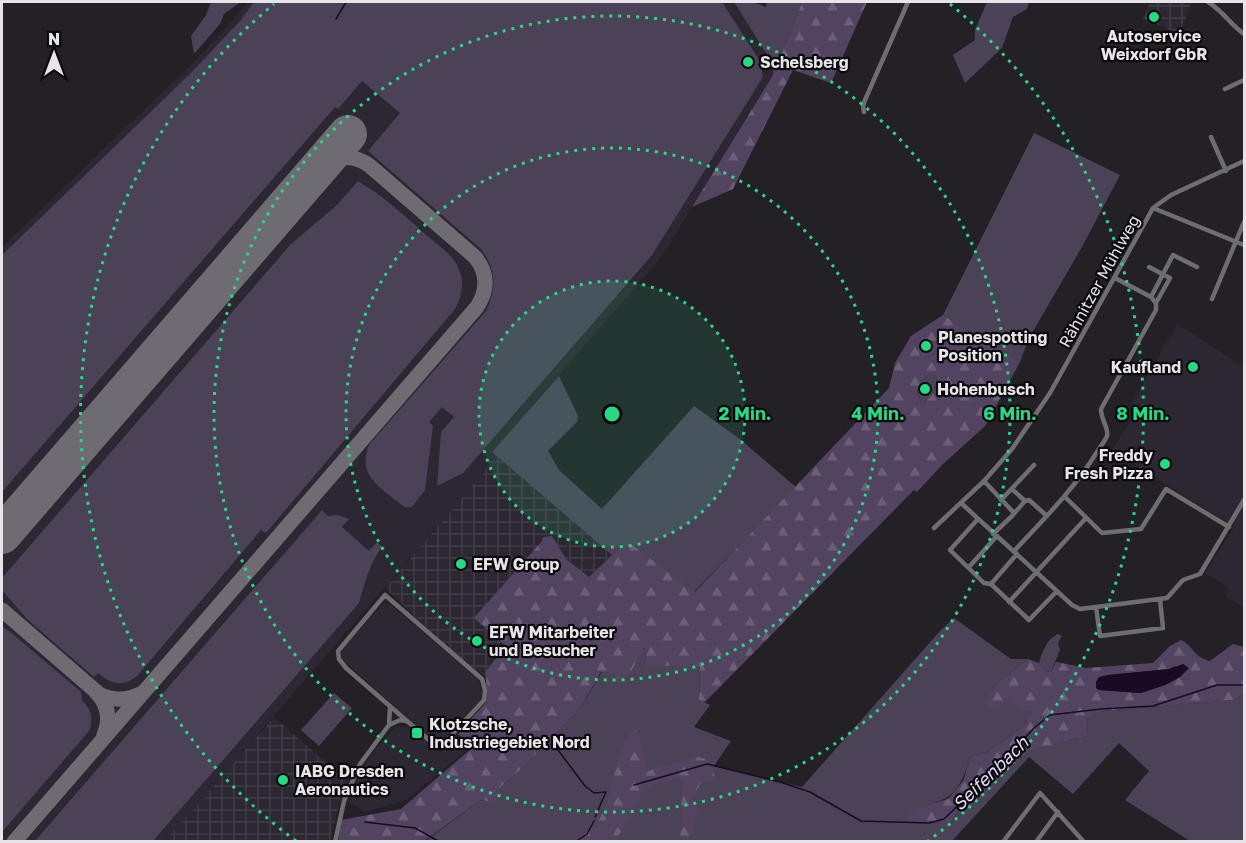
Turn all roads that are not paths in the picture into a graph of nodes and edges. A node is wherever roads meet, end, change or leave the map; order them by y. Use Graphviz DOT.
graph roads {
  1 [pos="908,2"];
  2 [pos="1208,2"];
  3 [pos="1245,34"];
  4 [pos="1245,80"];
  5 [pos="1225,89"];
  6 [pos="864,112"];
  7 [pos="1211,137"];
  8 [pos="1245,161"];
  9 [pos="1226,171"];
  10 [pos="1153,208"];
  11 [pos="1245,222"];
  12 [pos="1236,242"];
  13 [pos="1245,245"];
  14 [pos="1149,267"];
  15 [pos="1197,267"];
  16 [pos="1163,274"];
  17 [pos="1115,278"];
  18 [pos="1150,297"];
  19 [pos="1212,298"];
  20 [pos="1156,303"];
  21 [pos="1034,465"];
  22 [pos="984,481"];
  23 [pos="1012,489"];
  24 [pos="1065,497"];
  25 [pos="1001,500"];
  26 [pos="1245,500"];
  27 [pos="1025,501"];
  28 [pos="961,503"];
  29 [pos="1014,513"];
  30 [pos="1047,516"];
  31 [pos="1086,518"];
  32 [pos="978,519"];
  33 [pos="1229,526"];
  34 [pos="934,528"];
  35 [pos="995,536"];
  36 [pos="1016,553"];
  37 [pos="969,567"];
  38 [pos="1037,572"];
  39 [pos="991,584"];
  40 [pos="1057,591"];
  41 [pos="1160,599"];
  42 [pos="1010,602"];
  43 [pos="1096,607"];
  44 [pos="390,706"];
  45 [pos="406,721"];
  46 [pos="388,724"];
  47 [pos="1058,812"];
  48 [pos="335,842"];
  49 [pos="1003,842"];
  50 [pos="1036,842"];
  51 [pos="1083,842"];
  1 -- 6 [label="street"];
  2 -- 3 [label="street"];
  4 -- 5 [label="street"];
  7 -- 9 [label="street"];
  8 -- 9 [label="street, Rähnitzer Mühlweg"];
  9 -- 10 [label="street, Rähnitzer Mühlweg"];
  10 -- 12 [label="street"];
  10 -- 17 [label="street, Rähnitzer Mühlweg"];
  11 -- 12 [label="street"];
  12 -- 13 [label="street"];
  12 -- 19 [label="street"];
  14 -- 16 [label="street"];
  15 -- 16 [label="street"];
  16 -- 18 [label="street"];
  16 -- 20 [label="street"];
  17 -- 18 [label="street"];
  17 -- 22 [label="street, Rähnitzer Mühlweg"];
  18 -- 20 [label="street"];
  20 -- 24 [label="street"];
  21 -- 23 [label="street"];
  22 -- 25 [label="street"];
  22 -- 28 [label="street, Rähnitzer Mühlweg"];
  23 -- 25 [label="street"];
  23 -- 27 [label="street"];
  24 -- 30 [label="street"];
  24 -- 31 [label="street"];
  25 -- 29 [label="street"];
  26 -- 33 [label="street"];
  27 -- 29 [label="street"];
  27 -- 30 [label="street"];
  28 -- 32 [label="street"];
  28 -- 34 [label="street, Rähnitzer Mühlweg"];
  29 -- 35 [label="street"];
  30 -- 36 [label="street"];
  31 -- 33 [label="street"];
  31 -- 38 [label="street"];
  32 -- 35 [label="street"];
  32 -- 37 [label="street"];
  33 -- 41 [label="street"];
  35 -- 36 [label="street"];
  35 -- 37 [label="street"];
  36 -- 38 [label="street"];
  36 -- 39 [label="street"];
  37 -- 39 [label="street"];
  38 -- 40 [label="street"];
  38 -- 42 [label="street"];
  39 -- 42 [label="street"];
  40 -- 42 [label="street"];
  40 -- 43 [label="street"];
  41 -- 43 [label="street"];
  41 -- 43 [label="street"];
  44 -- 45 [label="street"];
  44 -- 45 [label="street"];
  44 -- 46 [label="street"];
  45 -- 46 [label="street"];
  46 -- 48 [label="street"];
  47 -- 49 [label="street"];
  47 -- 50 [label="street"];
  47 -- 51 [label="street"];
}
